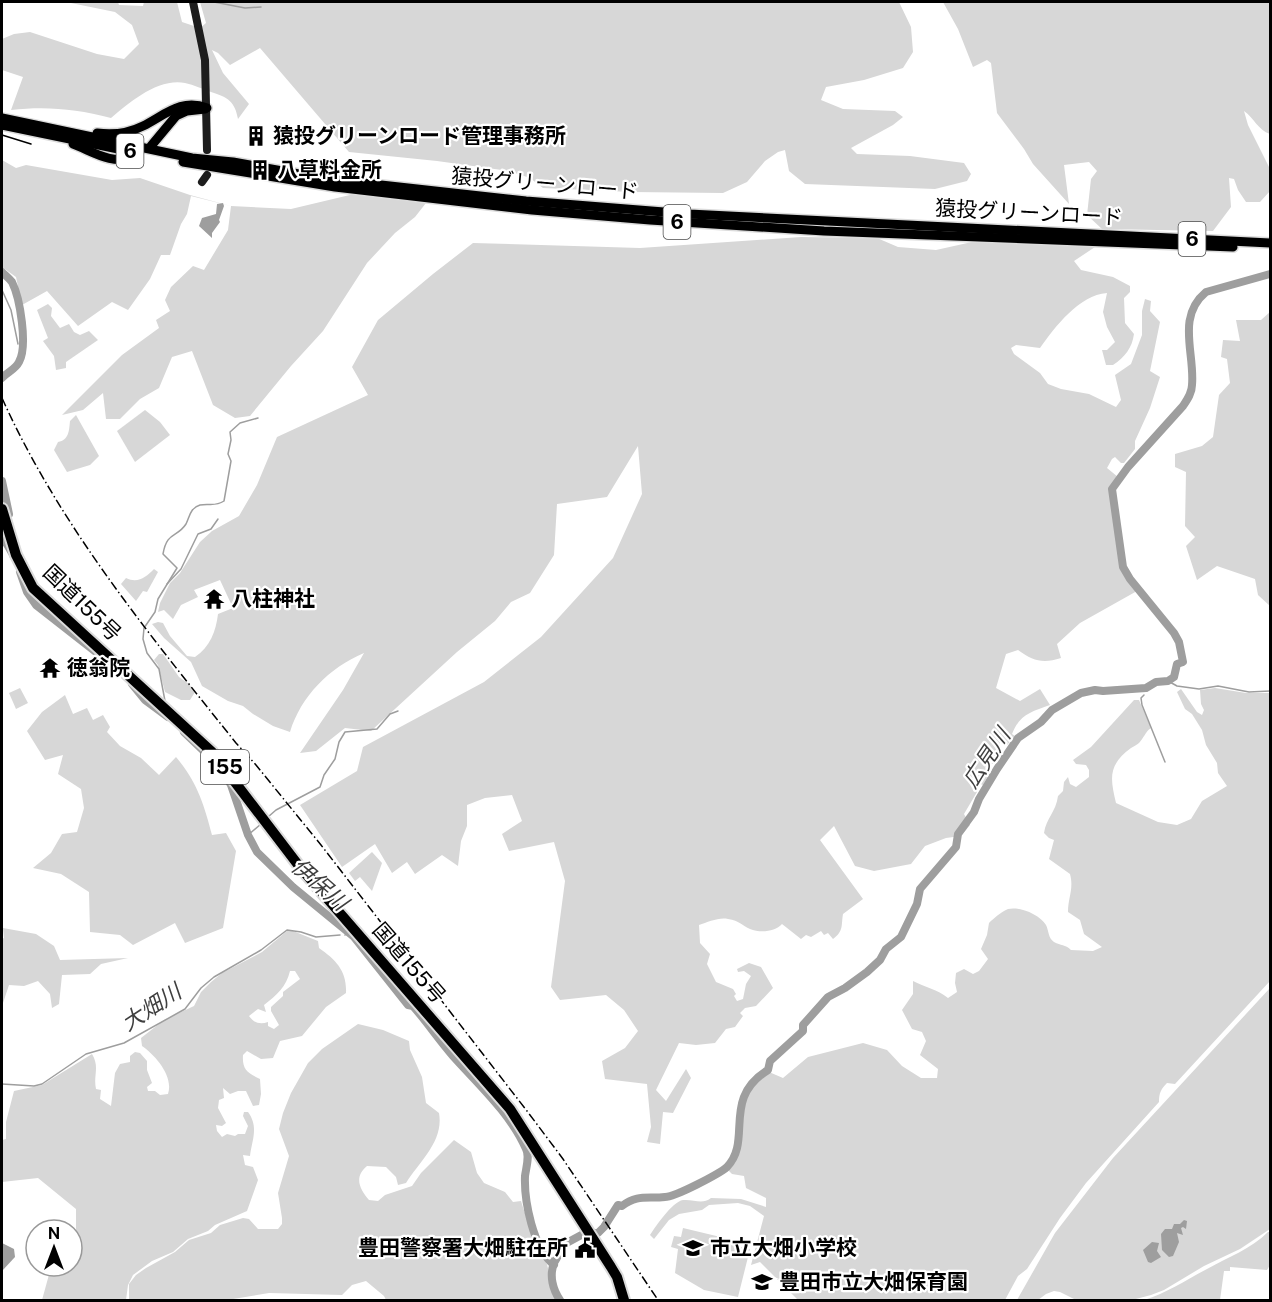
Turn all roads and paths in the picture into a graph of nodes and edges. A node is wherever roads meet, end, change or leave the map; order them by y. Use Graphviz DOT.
graph roads {
  1 [pos="193,2"];
  2 [pos="207,108"];
  3 [pos="2,118"];
  4 [pos="16,121"];
  5 [pos="2,125"];
  6 [pos="52,135"];
  7 [pos="151,146"];
  8 [pos="207,150"];
  9 [pos="134,158"];
  10 [pos="1270,243"];
  11 [pos="1270,249"];
  12 [pos="2,509"];
  13 [pos="624,1300"];
  1 -- 2 [label="main road"];
  2 -- 4 [label="main road"];
  2 -- 7 [label="main road"];
  2 -- 8 [label="main road"];
  3 -- 4 [label="main road, 猿投グリーンロード / 6"];
  4 -- 10 [label="main road, 猿投グリーンロード / 6"];
  5 -- 6 [label="main road, 猿投グリーンロード / 6"];
  6 -- 9 [label="main road"];
  6 -- 11 [label="main road, 猿投グリーンロード / 6"];
  12 -- 13 [label="highway, 国道155号 / 155"];
}
